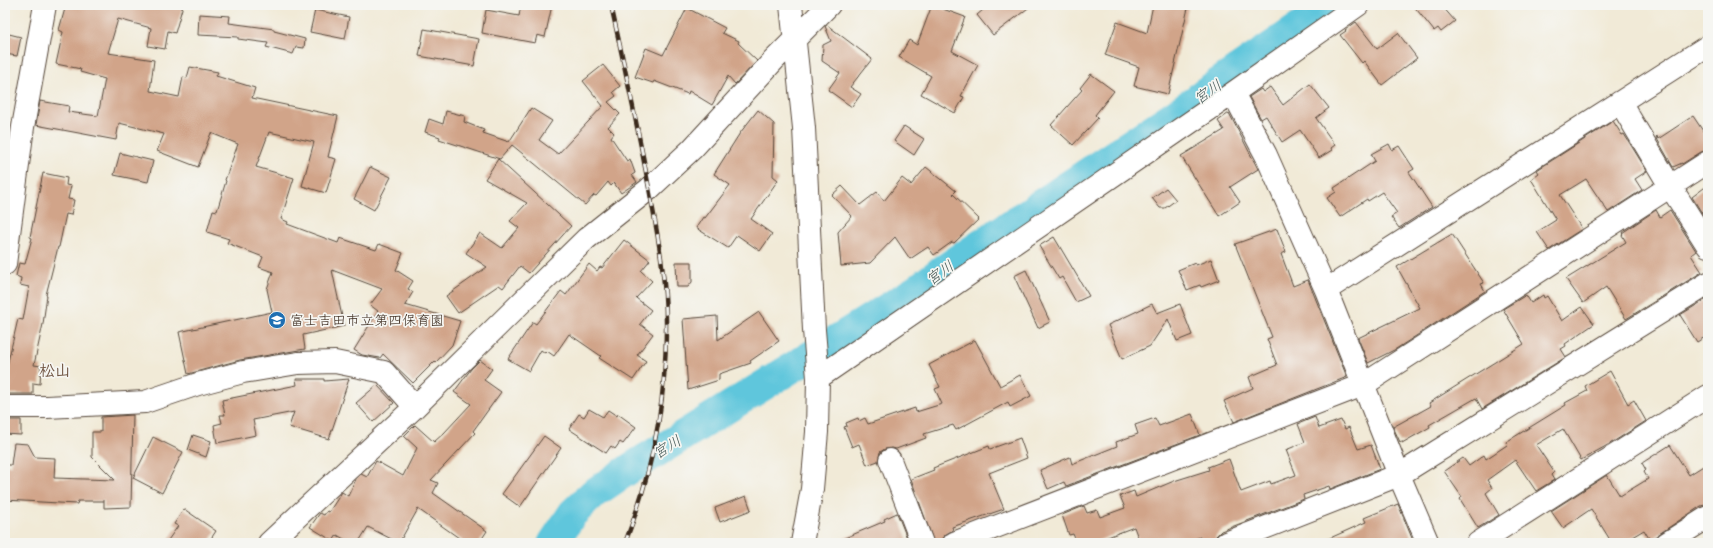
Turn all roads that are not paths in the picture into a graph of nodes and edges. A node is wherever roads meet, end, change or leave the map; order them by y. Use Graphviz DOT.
graph roads {
  1 [pos="46,5"];
  2 [pos="791,5"];
  3 [pos="829,5"];
  4 [pos="1358,5"];
  5 [pos="794,38"];
  6 [pos="1708,46"];
  7 [pos="1233,93"];
  8 [pos="1620,102"];
  9 [pos="1708,162"];
  10 [pos="1670,186"];
  11 [pos="1708,246"];
  12 [pos="5,264"];
  13 [pos="1708,283"];
  14 [pos="1326,290"];
  15 [pos="818,371"];
  16 [pos="1363,385"];
  17 [pos="1708,396"];
  18 [pos="5,407"];
  19 [pos="415,407"];
  20 [pos="890,460"];
  21 [pos="1399,475"];
  22 [pos="1708,517"];
  23 [pos="269,543"];
  24 [pos="802,543"];
  25 [pos="922,543"];
  26 [pos="954,543"];
  27 [pos="1226,543"];
  28 [pos="1428,543"];
  29 [pos="1478,543"];
  30 [pos="1667,543"];
  1 -- 12 [label="street"];
  2 -- 5 [label="street"];
  3 -- 5 [label="street"];
  4 -- 7 [label="street"];
  5 -- 15 [label="street"];
  5 -- 19 [label="street"];
  6 -- 8 [label="street"];
  7 -- 14 [label="street"];
  7 -- 15 [label="street"];
  8 -- 10 [label="street"];
  8 -- 14 [label="street"];
  9 -- 10 [label="street"];
  10 -- 11 [label="street"];
  10 -- 16 [label="street"];
  13 -- 21 [label="street"];
  14 -- 16 [label="street"];
  15 -- 24 [label="street"];
  16 -- 21 [label="street"];
  16 -- 26 [label="street"];
  17 -- 29 [label="street"];
  18 -- 19 [label="street"];
  19 -- 23 [label="street"];
  20 -- 25 [label="street"];
  21 -- 27 [label="street"];
  21 -- 28 [label="street"];
  22 -- 30 [label="street"];
}
